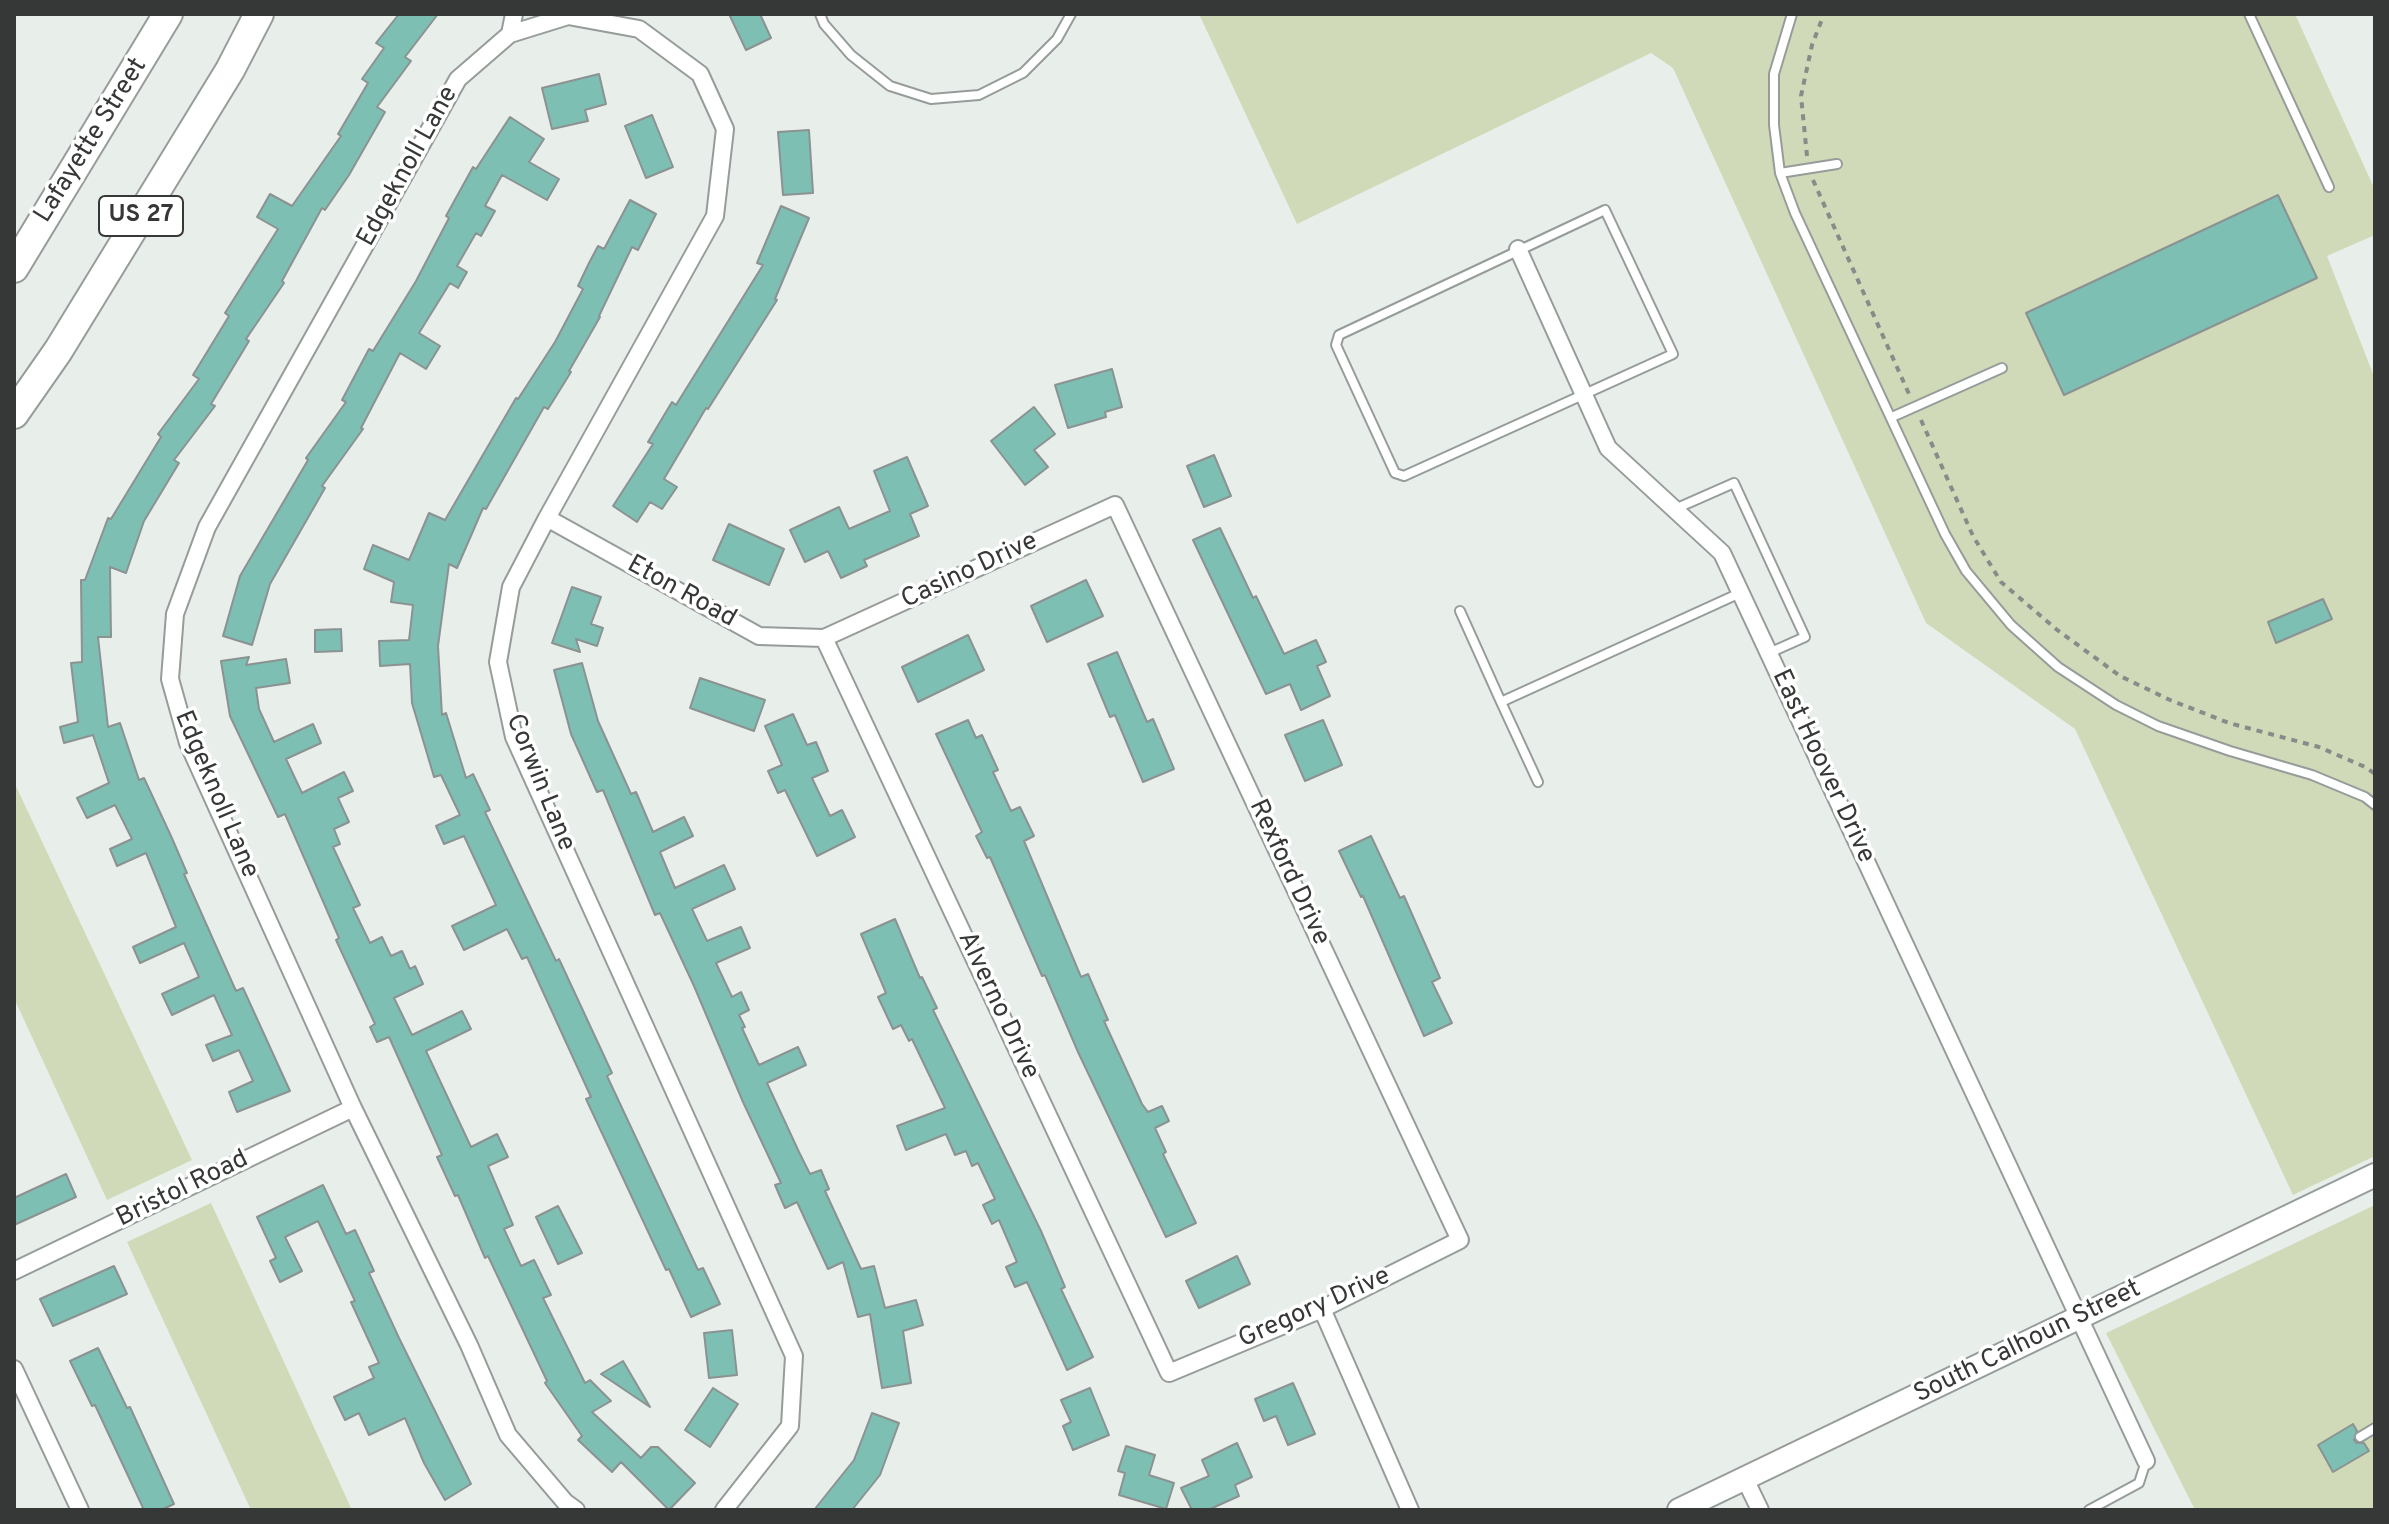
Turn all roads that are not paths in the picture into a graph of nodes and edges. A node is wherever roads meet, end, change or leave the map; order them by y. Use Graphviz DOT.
graph roads {
  1 [pos="168,14"];
  2 [pos="259,14"];
  3 [pos="514,14"];
  4 [pos="820,14"];
  5 [pos="1071,14"];
  6 [pos="1792,14"];
  7 [pos="2249,14"];
  8 [pos="637,22"];
  9 [pos="510,34"];
  10 [pos="1837,164"];
  11 [pos="1780,173"];
  12 [pos="2329,187"];
  13 [pos="1518,249"];
  14 [pos="14,268"];
  15 [pos="2002,368"];
  16 [pos="1586,395"];
  17 [pos="14,414"];
  18 [pos="1892,417"];
  19 [pos="1115,505"];
  20 [pos="1674,509"];
  21 [pos="547,518"];
  22 [pos="1740,593"];
  23 [pos="1460,611"];
  24 [pos="824,638"];
  25 [pos="1769,653"];
  26 [pos="1501,702"];
  27 [pos="1538,782"];
  28 [pos="2375,805"];
  29 [pos="353,1108"];
  30 [pos="2375,1175"];
  31 [pos="1460,1240"];
  32 [pos="14,1271"];
  33 [pos="1322,1309"];
  34 [pos="2079,1319"];
  35 [pos="14,1369"];
  36 [pos="1169,1373"];
  37 [pos="2375,1428"];
  38 [pos="2360,1437"];
  39 [pos="2146,1461"];
  40 [pos="1745,1479"];
  41 [pos="80,1510"];
  42 [pos="576,1510"];
  43 [pos="724,1510"];
  44 [pos="1410,1510"];
  45 [pos="1679,1510"];
  46 [pos="1760,1510"];
  47 [pos="2089,1510"];
  1 -- 14 [label="highway, Lafayette Street / US 27"];
  2 -- 17 [label="highway, US 27"];
  3 -- 9 [label="street"];
  4 -- 5 [label="lane"];
  6 -- 11 [label="lane"];
  7 -- 12 [label="lane"];
  8 -- 9 [label="street, Edgeknoll Lane"];
  8 -- 21 [label="street, Corwin Lane"];
  9 -- 29 [label="street, Edgeknoll Lane"];
  10 -- 11 [label="lane"];
  11 -- 18 [label="lane"];
  13 -- 16 [label="street, East Hoover Drive"];
  13 -- 16 [label="lane"];
  13 -- 16 [label="lane"];
  15 -- 18 [label="lane"];
  16 -- 20 [label="street, East Hoover Drive"];
  18 -- 28 [label="lane"];
  19 -- 24 [label="street, Casino Drive"];
  19 -- 31 [label="street, Rexford Drive"];
  20 -- 22 [label="street, East Hoover Drive"];
  20 -- 25 [label="lane"];
  21 -- 24 [label="street, Eton Road"];
  21 -- 43 [label="street, Corwin Lane"];
  22 -- 25 [label="street, East Hoover Drive"];
  22 -- 26 [label="lane"];
  23 -- 26 [label="lane"];
  24 -- 36 [label="street, Alverno Drive"];
  25 -- 34 [label="street, East Hoover Drive"];
  26 -- 27 [label="lane"];
  29 -- 32 [label="street, Bristol Road"];
  29 -- 42 [label="street, Edgeknoll Lane"];
  30 -- 34 [label="street, South Calhoun Street"];
  31 -- 33 [label="street, Gregory Drive"];
  33 -- 36 [label="street, Gregory Drive"];
  33 -- 44 [label="street"];
  34 -- 39 [label="street, East Hoover Drive"];
  34 -- 40 [label="street, South Calhoun Street"];
  35 -- 41 [label="street"];
  37 -- 38 [label="lane"];
  39 -- 47 [label="lane"];
  40 -- 45 [label="street, South Calhoun Street"];
  40 -- 46 [label="street"];
}
